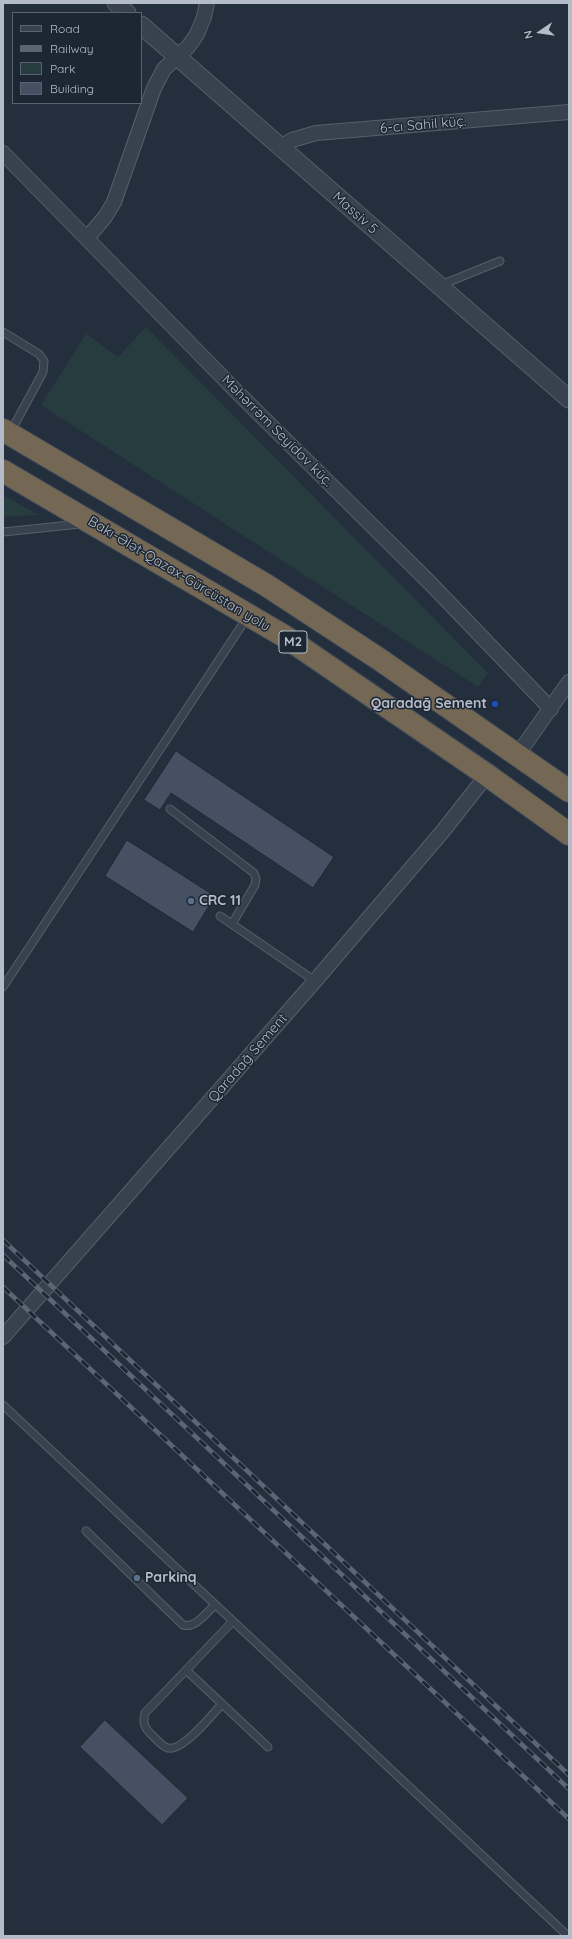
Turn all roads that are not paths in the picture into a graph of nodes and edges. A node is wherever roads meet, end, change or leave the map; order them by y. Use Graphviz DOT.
graph roads {
  1 [pos="116,3"];
  2 [pos="207,3"];
  3 [pos="126,12"];
  4 [pos="142,26"];
  5 [pos="176,56"];
  6 [pos="569,112"];
  7 [pos="281,147"];
  8 [pos="3,153"];
  9 [pos="87,238"];
  10 [pos="500,261"];
  11 [pos="439,286"];
  12 [pos="3,332"];
  13 [pos="568,396"];
  14 [pos="6,432"];
  15 [pos="3,471"];
  16 [pos="93,522"];
  17 [pos="3,532"];
  18 [pos="249,614"];
  19 [pos="569,682"];
  20 [pos="551,708"];
  21 [pos="518,754"];
  22 [pos="487,775"];
  23 [pos="569,791"];
  24 [pos="170,810"];
  25 [pos="569,834"];
  26 [pos="220,916"];
  27 [pos="232,924"];
  28 [pos="315,981"];
  29 [pos="3,987"];
  30 [pos="3,1337"];
  31 [pos="3,1405"];
  32 [pos="86,1531"];
  33 [pos="215,1605"];
  34 [pos="233,1621"];
  35 [pos="186,1670"];
  36 [pos="221,1705"];
  37 [pos="268,1747"];
  38 [pos="568,1936"];
  1 -- 3 [label="street"];
  2 -- 5 [label="street"];
  4 -- 5 [label="street, Massiv 5"];
  5 -- 7 [label="street, Massiv 5"];
  5 -- 9 [label="street"];
  6 -- 7 [label="street, 6-cı Sahil küç."];
  7 -- 11 [label="street, Massiv 5"];
  8 -- 9 [label="street, Məhərrəm Seyidov küç."];
  9 -- 20 [label="street, Məhərrəm Seyidov küç."];
  10 -- 11 [label="lane"];
  11 -- 13 [label="street, Massiv 5"];
  12 -- 14 [label="lane"];
  14 -- 21 [label="highway, M2"];
  15 -- 16 [label="highway, Bakı-Ələt-Qazax-Gürcüstan yolu / M2"];
  16 -- 17 [label="lane"];
  16 -- 18 [label="highway, Bakı-Ələt-Qazax-Gürcüstan yolu / M2"];
  18 -- 22 [label="highway, Bakı-Ələt-Qazax-Gürcüstan yolu / M2"];
  18 -- 29 [label="lane"];
  19 -- 20 [label="street"];
  20 -- 21 [label="street"];
  21 -- 23 [label="highway, M2"];
  22 -- 25 [label="highway, Bakı-Ələt-Qazax-Gürcüstan yolu / M2"];
  22 -- 28 [label="street, Qaradağ Sement"];
  24 -- 27 [label="lane"];
  26 -- 27 [label="lane"];
  27 -- 28 [label="lane"];
  28 -- 30 [label="street, Qaradağ Sement"];
  31 -- 33 [label="lane"];
  32 -- 33 [label="lane"];
  33 -- 34 [label="lane"];
  34 -- 35 [label="lane"];
  34 -- 38 [label="lane"];
  35 -- 36 [label="lane"];
  35 -- 36 [label="lane"];
  36 -- 37 [label="lane"];
}
